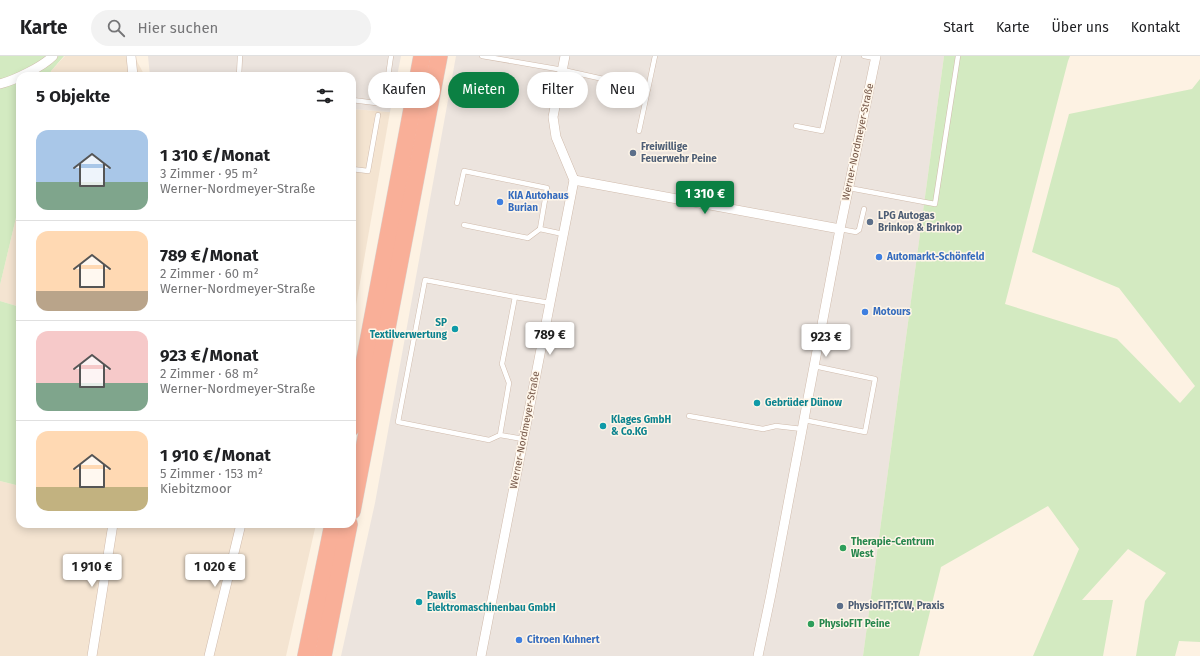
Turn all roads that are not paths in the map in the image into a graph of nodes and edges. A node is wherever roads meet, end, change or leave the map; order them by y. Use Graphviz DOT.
graph roads {
  1 [pos="53,56"];
  2 [pos="131,56"];
  3 [pos="240,56"];
  4 [pos="391,56"];
  5 [pos="422,56"];
  6 [pos="439,56"];
  7 [pos="482,56"];
  8 [pos="566,56"];
  9 [pos="655,56"];
  10 [pos="839,56"];
  11 [pos="864,56"];
  12 [pos="958,56"];
  13 [pos="875,57"];
  14 [pos="563,70"];
  15 [pos="27,72"];
  16 [pos="133,72"];
  17 [pos="239,72"];
  18 [pos="596,77"];
  19 [pos="16,78"];
  20 [pos="0,84"];
  21 [pos="649,84"];
  22 [pos="356,100"];
  23 [pos="644,108"];
  24 [pos="378,115"];
  25 [pos="796,126"];
  26 [pos="639,131"];
  27 [pos="356,170"];
  28 [pos="574,180"];
  29 [pos="849,188"];
  30 [pos="457,203"];
  31 [pos="864,209"];
  32 [pos="464,225"];
  33 [pos="840,228"];
  34 [pos="540,229"];
  35 [pos="563,234"];
  36 [pos="515,297"];
  37 [pos="550,303"];
  38 [pos="814,366"];
  39 [pos="356,406"];
  40 [pos="689,416"];
  41 [pos="803,425"];
  42 [pos="500,435"];
  43 [pos="523,439"];
  44 [pos="356,490"];
  45 [pos="112,528"];
  46 [pos="240,528"];
  47 [pos="332,528"];
  48 [pos="348,528"];
  49 [pos="92,656"];
  50 [pos="209,656"];
  51 [pos="306,656"];
  52 [pos="322,656"];
  53 [pos="481,656"];
  54 [pos="758,656"];
  1 -- 15 [label="street"];
  2 -- 16 [label="street"];
  3 -- 17 [label="lane"];
  4 -- 22 [label="lane"];
  5 -- 39 [label="highway"];
  6 -- 44 [label="highway"];
  7 -- 14 [label="lane"];
  8 -- 14 [label="street"];
  9 -- 21 [label="lane"];
  10 -- 25 [label="lane"];
  11 -- 13 [label="lane"];
  12 -- 29 [label="lane"];
  13 -- 29 [label="street, Werner-Nordmeyer-Straße"];
  14 -- 18 [label="lane"];
  14 -- 28 [label="street"];
  19 -- 20 [label="street"];
  23 -- 26 [label="lane"];
  24 -- 27 [label="lane"];
  28 -- 33 [label="street"];
  28 -- 35 [label="street, Werner-Nordmeyer-Straße"];
  29 -- 33 [label="street, Werner-Nordmeyer-Straße"];
  30 -- 34 [label="lane"];
  31 -- 33 [label="lane"];
  32 -- 34 [label="lane"];
  33 -- 38 [label="street, Werner-Nordmeyer-Straße"];
  34 -- 35 [label="lane"];
  35 -- 37 [label="street, Werner-Nordmeyer-Straße"];
  36 -- 37 [label="lane"];
  36 -- 42 [label="lane"];
  36 -- 42 [label="lane"];
  37 -- 43 [label="street, Werner-Nordmeyer-Straße"];
  38 -- 41 [label="street, Werner-Nordmeyer-Straße"];
  38 -- 41 [label="lane"];
  40 -- 41 [label="lane"];
  41 -- 54 [label="street, Werner-Nordmeyer-Straße"];
  42 -- 43 [label="lane"];
  43 -- 53 [label="street, Werner-Nordmeyer-Straße"];
  45 -- 49 [label="street"];
  46 -- 50 [label="street"];
  47 -- 51 [label="highway"];
  48 -- 52 [label="highway"];
}
